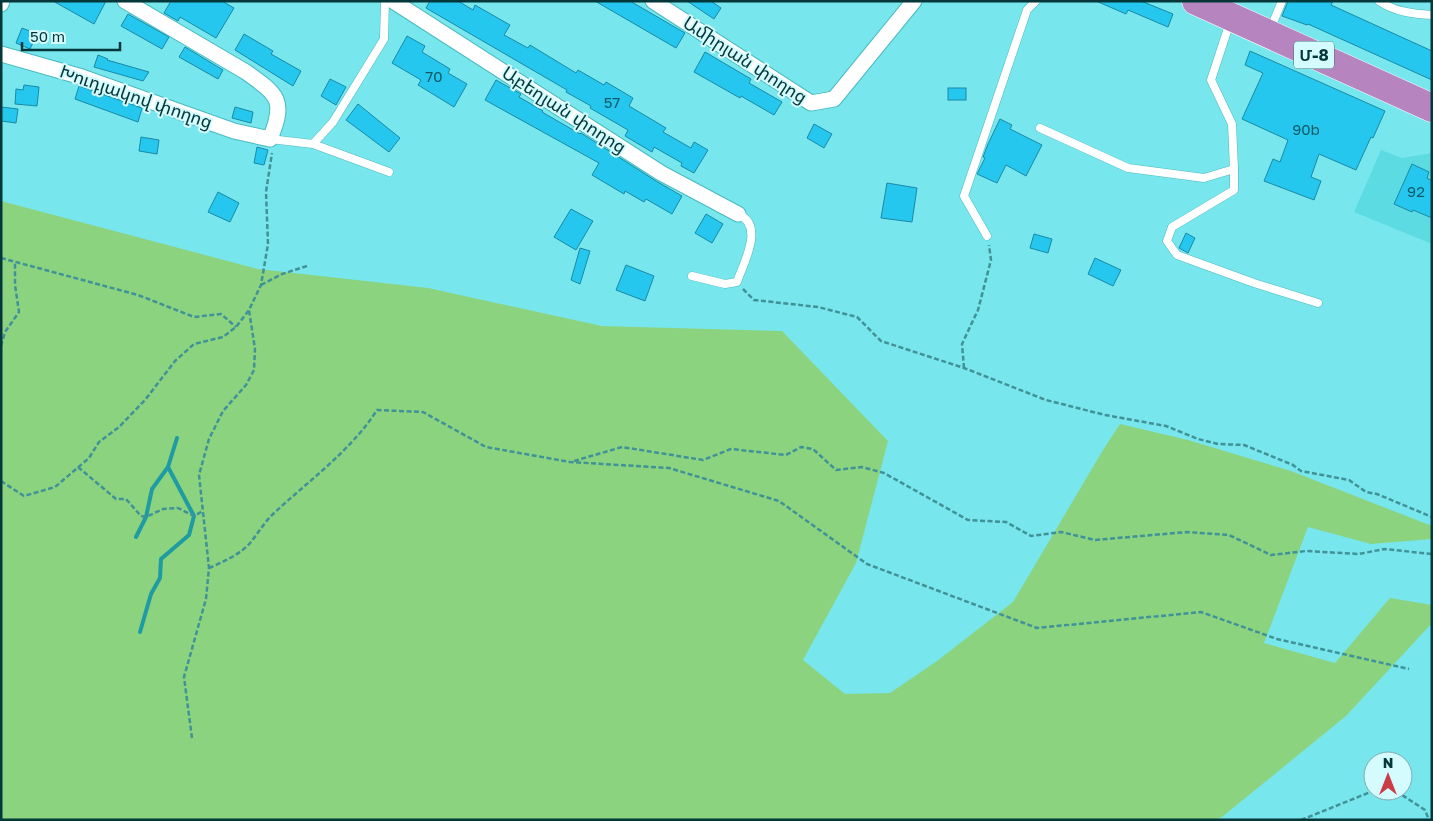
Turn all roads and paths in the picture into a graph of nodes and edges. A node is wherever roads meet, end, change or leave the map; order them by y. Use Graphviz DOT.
graph roads {
  1 [pos="125,1"];
  2 [pos="385,1"];
  3 [pos="393,1"];
  4 [pos="653,1"];
  5 [pos="914,1"];
  6 [pos="1036,1"];
  7 [pos="1196,1"];
  8 [pos="1282,1"];
  9 [pos="1380,1"];
  10 [pos="1432,15"];
  11 [pos="1231,18"];
  12 [pos="1268,34"];
  13 [pos="1,54"];
  14 [pos="1432,108"];
  15 [pos="1040,128"];
  16 [pos="270,139"];
  17 [pos="313,144"];
  18 [pos="1234,169"];
  19 [pos="389,172"];
  20 [pos="738,214"];
  21 [pos="987,236"];
  22 [pos="1,258"];
  23 [pos="15,262"];
  24 [pos="307,266"];
  25 [pos="692,276"];
  26 [pos="737,282"];
  27 [pos="261,285"];
  28 [pos="1318,303"];
  29 [pos="249,310"];
  30 [pos="236,327"];
  31 [pos="1,346"];
  32 [pos="964,368"];
  33 [pos="570,462"];
  34 [pos="78,467"];
  35 [pos="1,481"];
  36 [pos="203,510"];
  37 [pos="1432,517"];
  38 [pos="1432,554"];
  39 [pos="209,568"];
  40 [pos="1409,669"];
  41 [pos="192,738"];
  42 [pos="1363,795"];
  43 [pos="1411,801"];
  44 [pos="1300,820"];
  45 [pos="1429,820"];
  1 -- 16 [label="street"];
  2 -- 17 [label="lane"];
  3 -- 20 [label="street, Աբեղյան փողոց"];
  4 -- 5 [label="street, Ամիրյան փողոց"];
  6 -- 21 [label="lane"];
  7 -- 11 [label="highway, Մ-8"];
  8 -- 12 [label="lane"];
  9 -- 10 [label="lane"];
  11 -- 12 [label="highway, Մ-8"];
  11 -- 18 [label="lane"];
  12 -- 14 [label="highway, Մ-8"];
  13 -- 16 [label="street, Խուդյակով փողոց"];
  15 -- 18 [label="lane"];
  16 -- 17 [label="lane"];
  16 -- 27 [label="path"];
  17 -- 19 [label="lane"];
  18 -- 28 [label="lane"];
  20 -- 26 [label="lane"];
  21 -- 32 [label="path"];
  22 -- 23 [label="path"];
  23 -- 30 [label="path"];
  23 -- 31 [label="path"];
  24 -- 27 [label="path"];
  25 -- 26 [label="lane"];
  26 -- 32 [label="path"];
  27 -- 29 [label="path"];
  29 -- 30 [label="path"];
  29 -- 36 [label="path"];
  30 -- 34 [label="path"];
  32 -- 37 [label="path"];
  33 -- 38 [label="path"];
  33 -- 39 [label="path"];
  33 -- 40 [label="path"];
  34 -- 35 [label="path"];
  34 -- 36 [label="path"];
  36 -- 39 [label="path"];
  39 -- 41 [label="path"];
  42 -- 44 [label="path"];
  43 -- 45 [label="path"];
}
